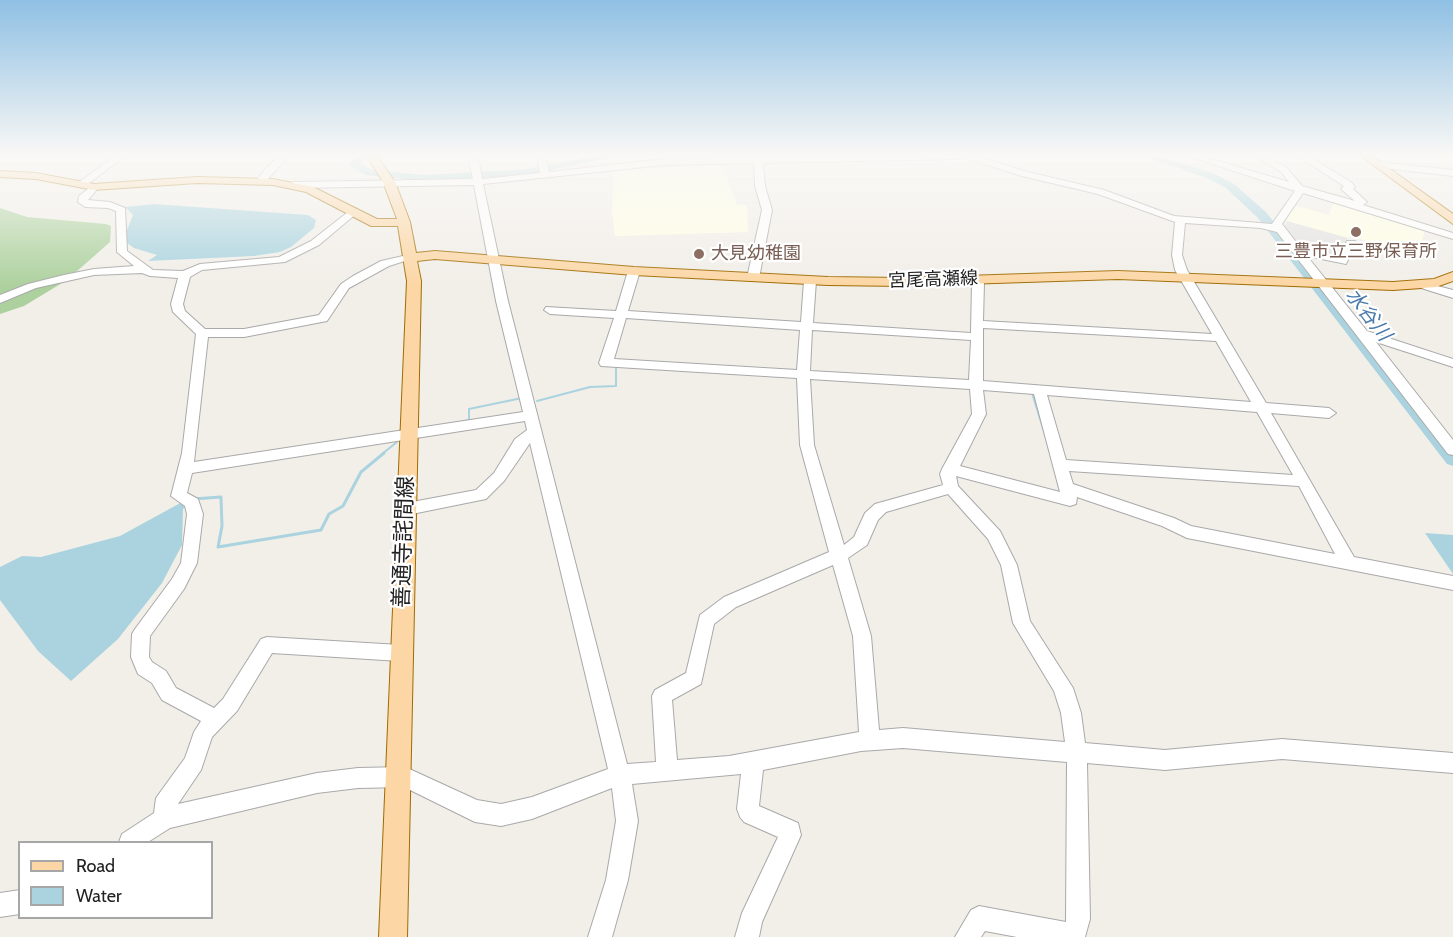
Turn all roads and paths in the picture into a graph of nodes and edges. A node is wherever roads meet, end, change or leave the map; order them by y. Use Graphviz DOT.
graph roads {
  1 [pos="82,200"];
  2 [pos="328,200"];
  3 [pos="395,200"];
  4 [pos="482,200"];
  5 [pos="764,200"];
  6 [pos="1123,200"];
  7 [pos="1292,200"];
  8 [pos="1336,200"];
  9 [pos="1359,200"];
  10 [pos="1425,200"];
  11 [pos="1352,205"];
  12 [pos="353,211"];
  13 [pos="1179,220"];
  14 [pos="1453,220"];
  15 [pos="404,222"];
  16 [pos="1280,229"];
  17 [pos="1453,236"];
  18 [pos="1351,243"];
  19 [pos="1296,249"];
  20 [pos="412,256"];
  21 [pos="495,261"];
  22 [pos="146,269"];
  23 [pos="634,271"];
  24 [pos="185,275"];
  25 [pos="1185,276"];
  26 [pos="1453,276"];
  27 [pos="753,278"];
  28 [pos="810,281"];
  29 [pos="978,282"];
  30 [pos="1322,282"];
  31 [pos="1422,285"];
  32 [pos="1453,294"];
  33 [pos="0,299"];
  34 [pos="550,310"];
  35 [pos="619,314"];
  36 [pos="808,326"];
  37 [pos="977,331"];
  38 [pos="202,333"];
  39 [pos="1361,333"];
  40 [pos="1221,338"];
  41 [pos="1453,363"];
  42 [pos="803,374"];
  43 [pos="976,385"];
  44 [pos="1039,389"];
  45 [pos="1262,407"];
  46 [pos="1329,412"];
  47 [pos="533,423"];
  48 [pos="408,434"];
  49 [pos="1453,450"];
  50 [pos="1060,465"];
  51 [pos="185,469"];
  52 [pos="950,469"];
  53 [pos="1304,482"];
  54 [pos="951,488"];
  55 [pos="1067,488"];
  56 [pos="406,509"];
  57 [pos="837,556"];
  58 [pos="1348,562"];
  59 [pos="1453,583"];
  60 [pos="400,653"];
  61 [pos="214,719"];
  62 [pos="870,740"];
  63 [pos="1076,753"];
  64 [pos="753,762"];
  65 [pos="1453,763"];
  66 [pos="667,771"];
  67 [pos="620,775"];
  68 [pos="396,777"];
  69 [pos="165,818"];
  70 [pos="133,841"];
  71 [pos="18,902"];
  72 [pos="0,905"];
  73 [pos="393,937"];
  74 [pos="600,937"];
  75 [pos="747,937"];
  76 [pos="967,937"];
  1 -- 22 [label="street"];
  2 -- 12 [label="main road"];
  3 -- 15 [label="main road, 善通寺詫間線"];
  4 -- 21 [label="street"];
  5 -- 27 [label="street"];
  6 -- 13 [label="street"];
  7 -- 16 [label="street"];
  8 -- 11 [label="street"];
  9 -- 11 [label="street"];
  10 -- 14 [label="main road"];
  11 -- 17 [label="street"];
  12 -- 15 [label="main road"];
  12 -- 24 [label="street"];
  13 -- 16 [label="street"];
  13 -- 25 [label="street"];
  15 -- 20 [label="main road, 善通寺詫間線"];
  16 -- 19 [label="street"];
  18 -- 19 [label="street"];
  19 -- 30 [label="street"];
  20 -- 21 [label="main road, 宮尾高瀬線"];
  20 -- 38 [label="street"];
  20 -- 48 [label="main road, 善通寺詫間線"];
  21 -- 23 [label="main road, 宮尾高瀬線"];
  21 -- 47 [label="street"];
  22 -- 24 [label="street"];
  22 -- 33 [label="street"];
  23 -- 27 [label="main road, 宮尾高瀬線"];
  23 -- 35 [label="street"];
  24 -- 38 [label="street"];
  25 -- 28 [label="main road, 宮尾高瀬線"];
  25 -- 30 [label="main road, 宮尾高瀬線"];
  25 -- 40 [label="street"];
  26 -- 31 [label="main road, 宮尾高瀬線"];
  27 -- 28 [label="main road, 宮尾高瀬線"];
  28 -- 36 [label="street"];
  29 -- 37 [label="street"];
  30 -- 31 [label="main road, 宮尾高瀬線"];
  30 -- 39 [label="street"];
  31 -- 32 [label="street"];
  34 -- 35 [label="street"];
  35 -- 36 [label="street"];
  35 -- 42 [label="street"];
  36 -- 37 [label="street"];
  36 -- 42 [label="street"];
  37 -- 40 [label="street"];
  37 -- 43 [label="street"];
  38 -- 51 [label="street"];
  39 -- 41 [label="street"];
  39 -- 49 [label="street"];
  40 -- 45 [label="street"];
  42 -- 43 [label="street"];
  42 -- 57 [label="street"];
  43 -- 44 [label="street"];
  43 -- 52 [label="street"];
  44 -- 45 [label="street"];
  44 -- 50 [label="street"];
  45 -- 46 [label="street"];
  45 -- 53 [label="street"];
  47 -- 48 [label="street"];
  47 -- 56 [label="street"];
  47 -- 67 [label="street"];
  48 -- 51 [label="street"];
  48 -- 56 [label="main road, 善通寺詫間線"];
  50 -- 53 [label="street"];
  50 -- 55 [label="street"];
  51 -- 61 [label="street"];
  52 -- 54 [label="street"];
  52 -- 55 [label="street"];
  53 -- 58 [label="street"];
  54 -- 57 [label="street"];
  54 -- 63 [label="street"];
  55 -- 58 [label="street"];
  56 -- 60 [label="main road, 善通寺詫間線"];
  57 -- 62 [label="street"];
  57 -- 66 [label="street"];
  58 -- 59 [label="street"];
  60 -- 61 [label="street"];
  60 -- 68 [label="main road, 善通寺詫間線"];
  61 -- 69 [label="street"];
  62 -- 63 [label="street"];
  62 -- 64 [label="street"];
  63 -- 65 [label="street"];
  63 -- 76 [label="street"];
  64 -- 66 [label="street"];
  64 -- 75 [label="street"];
  66 -- 67 [label="street"];
  67 -- 68 [label="street"];
  67 -- 74 [label="street"];
  68 -- 69 [label="street"];
  68 -- 73 [label="main road, 善通寺詫間線"];
  69 -- 70 [label="street"];
  71 -- 72 [label="street"];
}
